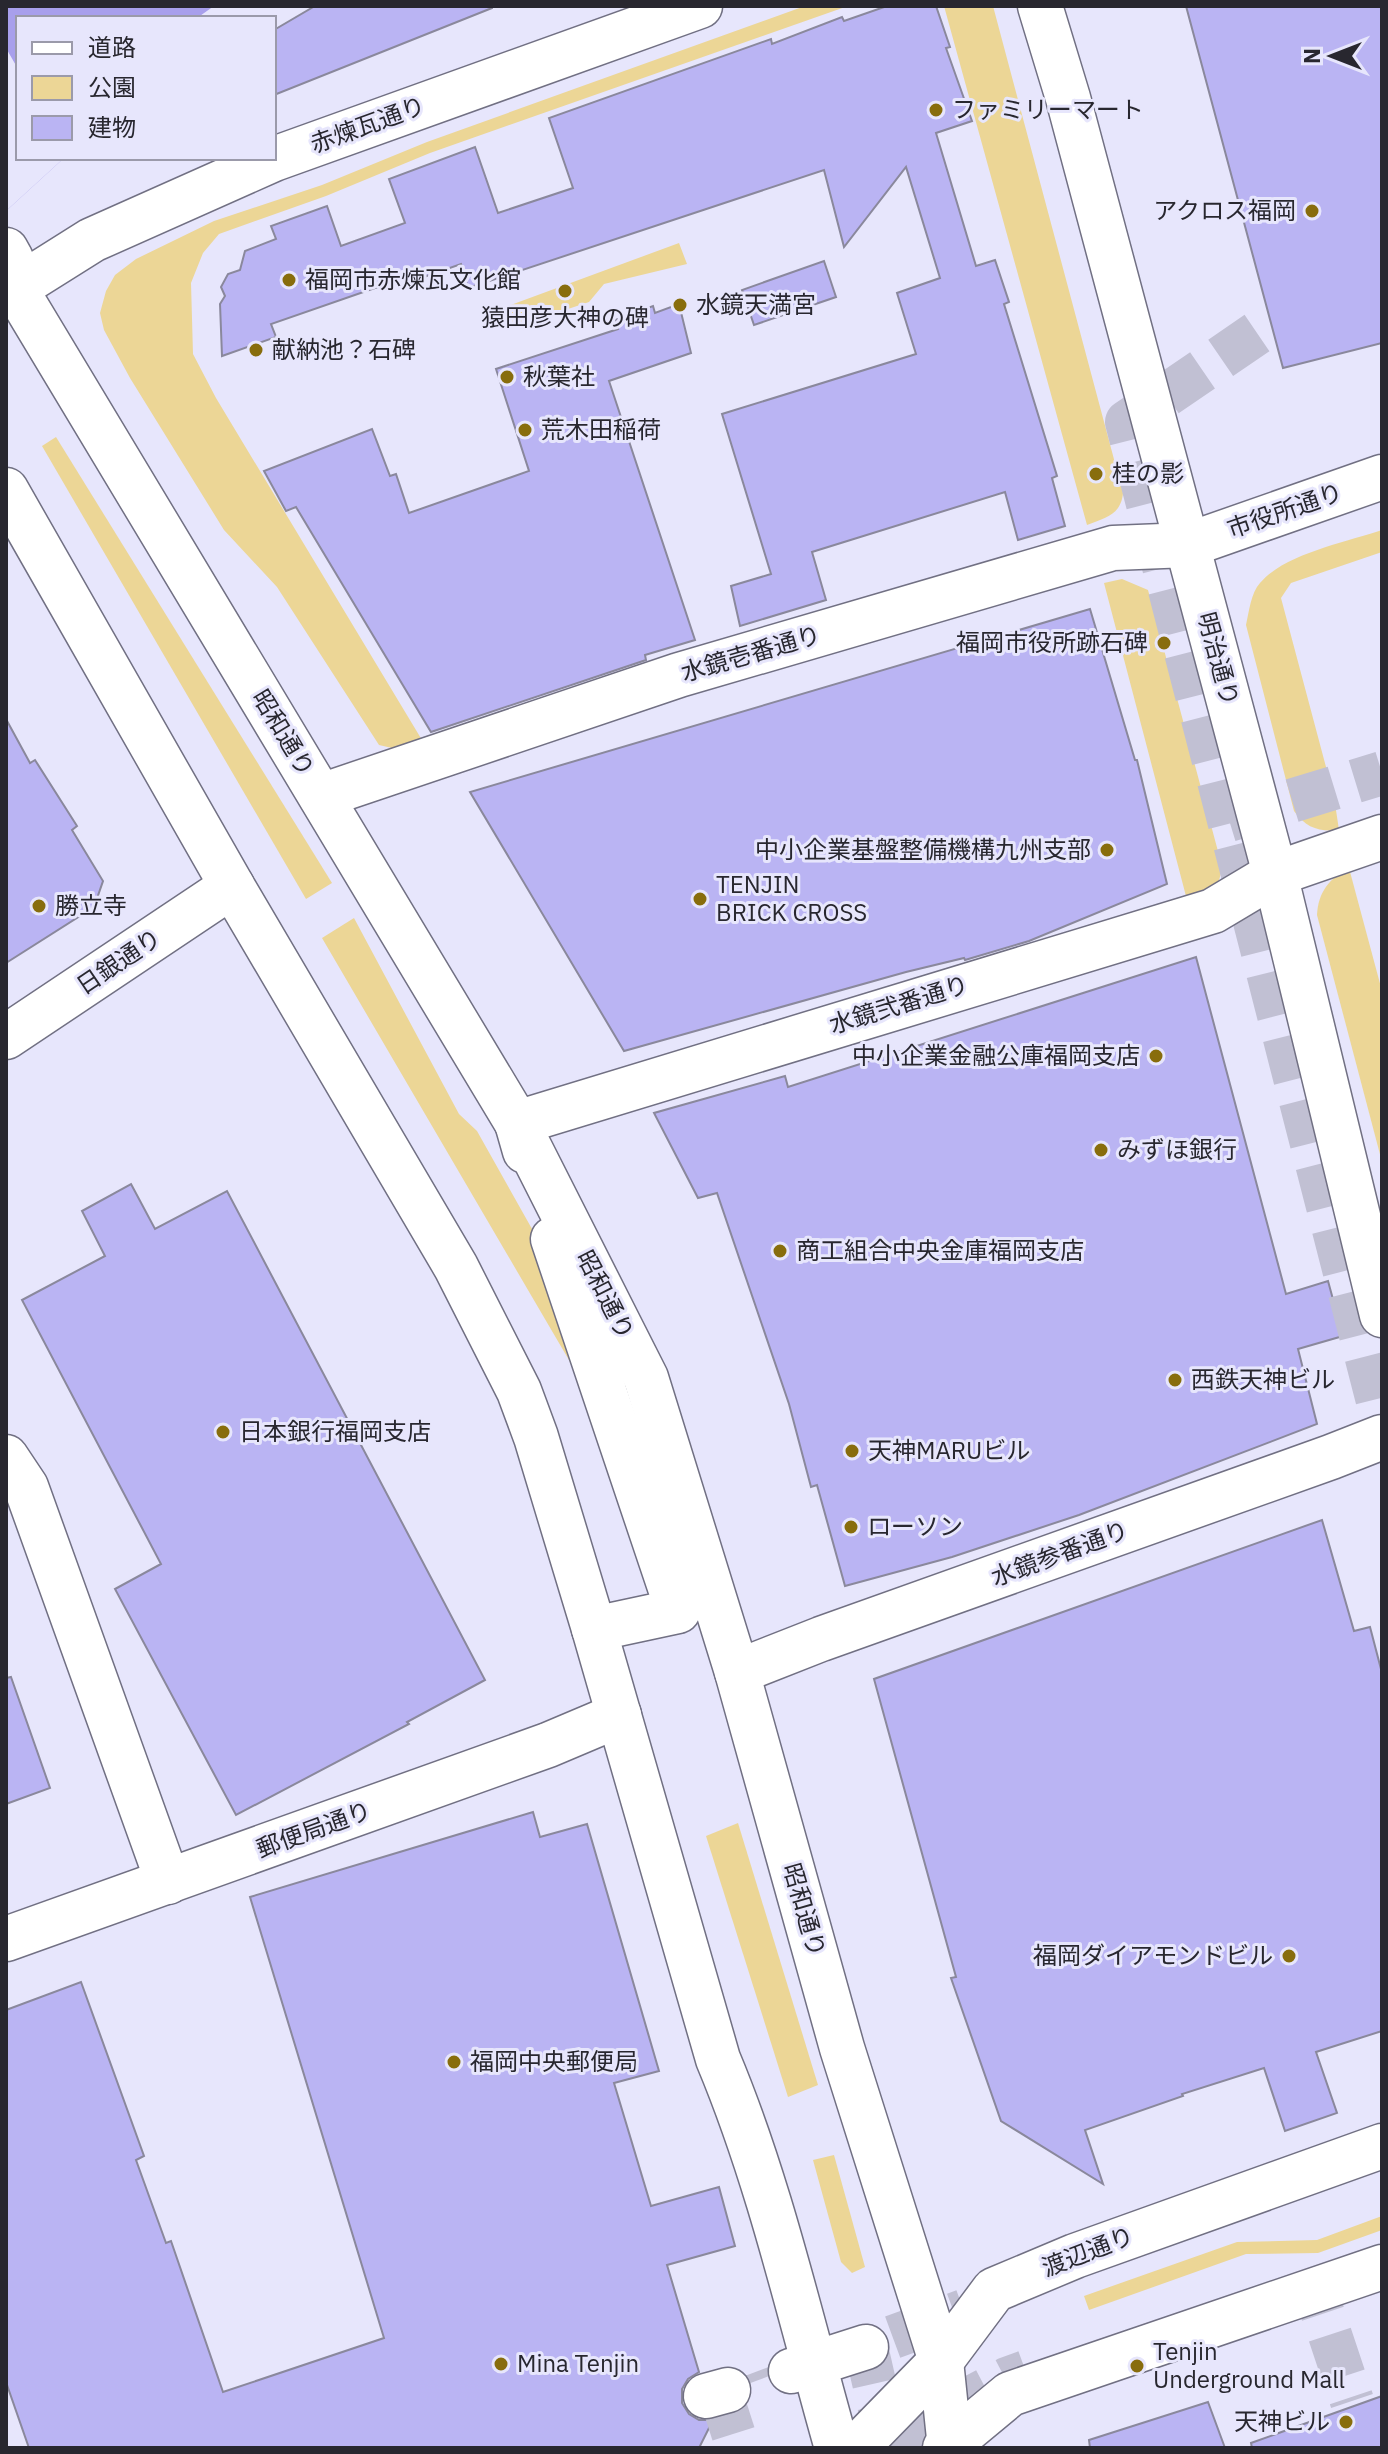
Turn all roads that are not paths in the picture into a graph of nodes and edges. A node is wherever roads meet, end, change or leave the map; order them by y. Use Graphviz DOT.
graph roads {
  1 [pos="700,6"];
  2 [pos="1040,6"];
  3 [pos="276,158"];
  4 [pos="272,160"];
  5 [pos="9,277"];
  6 [pos="1382,477"];
  7 [pos="6,490"];
  8 [pos="1188,545"];
  9 [pos="321,796"];
  10 [pos="1382,837"];
  11 [pos="1275,874"];
  12 [pos="232,886"];
  13 [pos="6,1037"];
  14 [pos="517,1123"];
  15 [pos="1382,1315"];
  16 [pos="1382,1437"];
  17 [pos="6,1457"];
  18 [pos="594,1629"];
  19 [pos="737,1672"];
  20 [pos="619,1715"];
  21 [pos="168,1882"];
  22 [pos="6,1939"];
  23 [pos="1382,2146"];
  24 [pos="1382,2267"];
  25 [pos="866,2347"];
  26 [pos="941,2361"];
  27 [pos="786,2379"];
  28 [pos="948,2446"];
  29 [pos="837,2448"];
  30 [pos="856,2448"];
  1 -- 3 [label="street, 赤煉瓦通り"];
  2 -- 8 [label="street, 明治通り"];
  4 -- 5 [label="street, 赤煉瓦通り"];
  5 -- 9 [label="street, 昭和通り"];
  6 -- 8 [label="street, 市役所通り"];
  7 -- 12 [label="street"];
  8 -- 9 [label="street, 水鏡壱番通り"];
  8 -- 11 [label="street, 明治通り"];
  9 -- 14 [label="street, 昭和通り"];
  10 -- 11 [label="street, 水鏡弐番通り"];
  11 -- 14 [label="street, 水鏡弐番通り"];
  11 -- 15 [label="street, 明治通り"];
  12 -- 13 [label="street, 日銀通り"];
  12 -- 18 [label="street"];
  14 -- 18 [label="street"];
  14 -- 19 [label="street, 昭和通り"];
  16 -- 19 [label="street, 水鏡参番通り"];
  17 -- 21 [label="street"];
  18 -- 20 [label="street"];
  19 -- 26 [label="street, 昭和通り"];
  20 -- 21 [label="street, 郵便局通り"];
  20 -- 29 [label="street"];
  21 -- 22 [label="street, 郵便局通り"];
  23 -- 26 [label="street, 渡辺通り"];
  24 -- 28 [label="street"];
  25 -- 27 [label="street"];
  26 -- 28 [label="street, 昭和通り"];
  26 -- 30 [label="street, 渡辺通り"];
}
